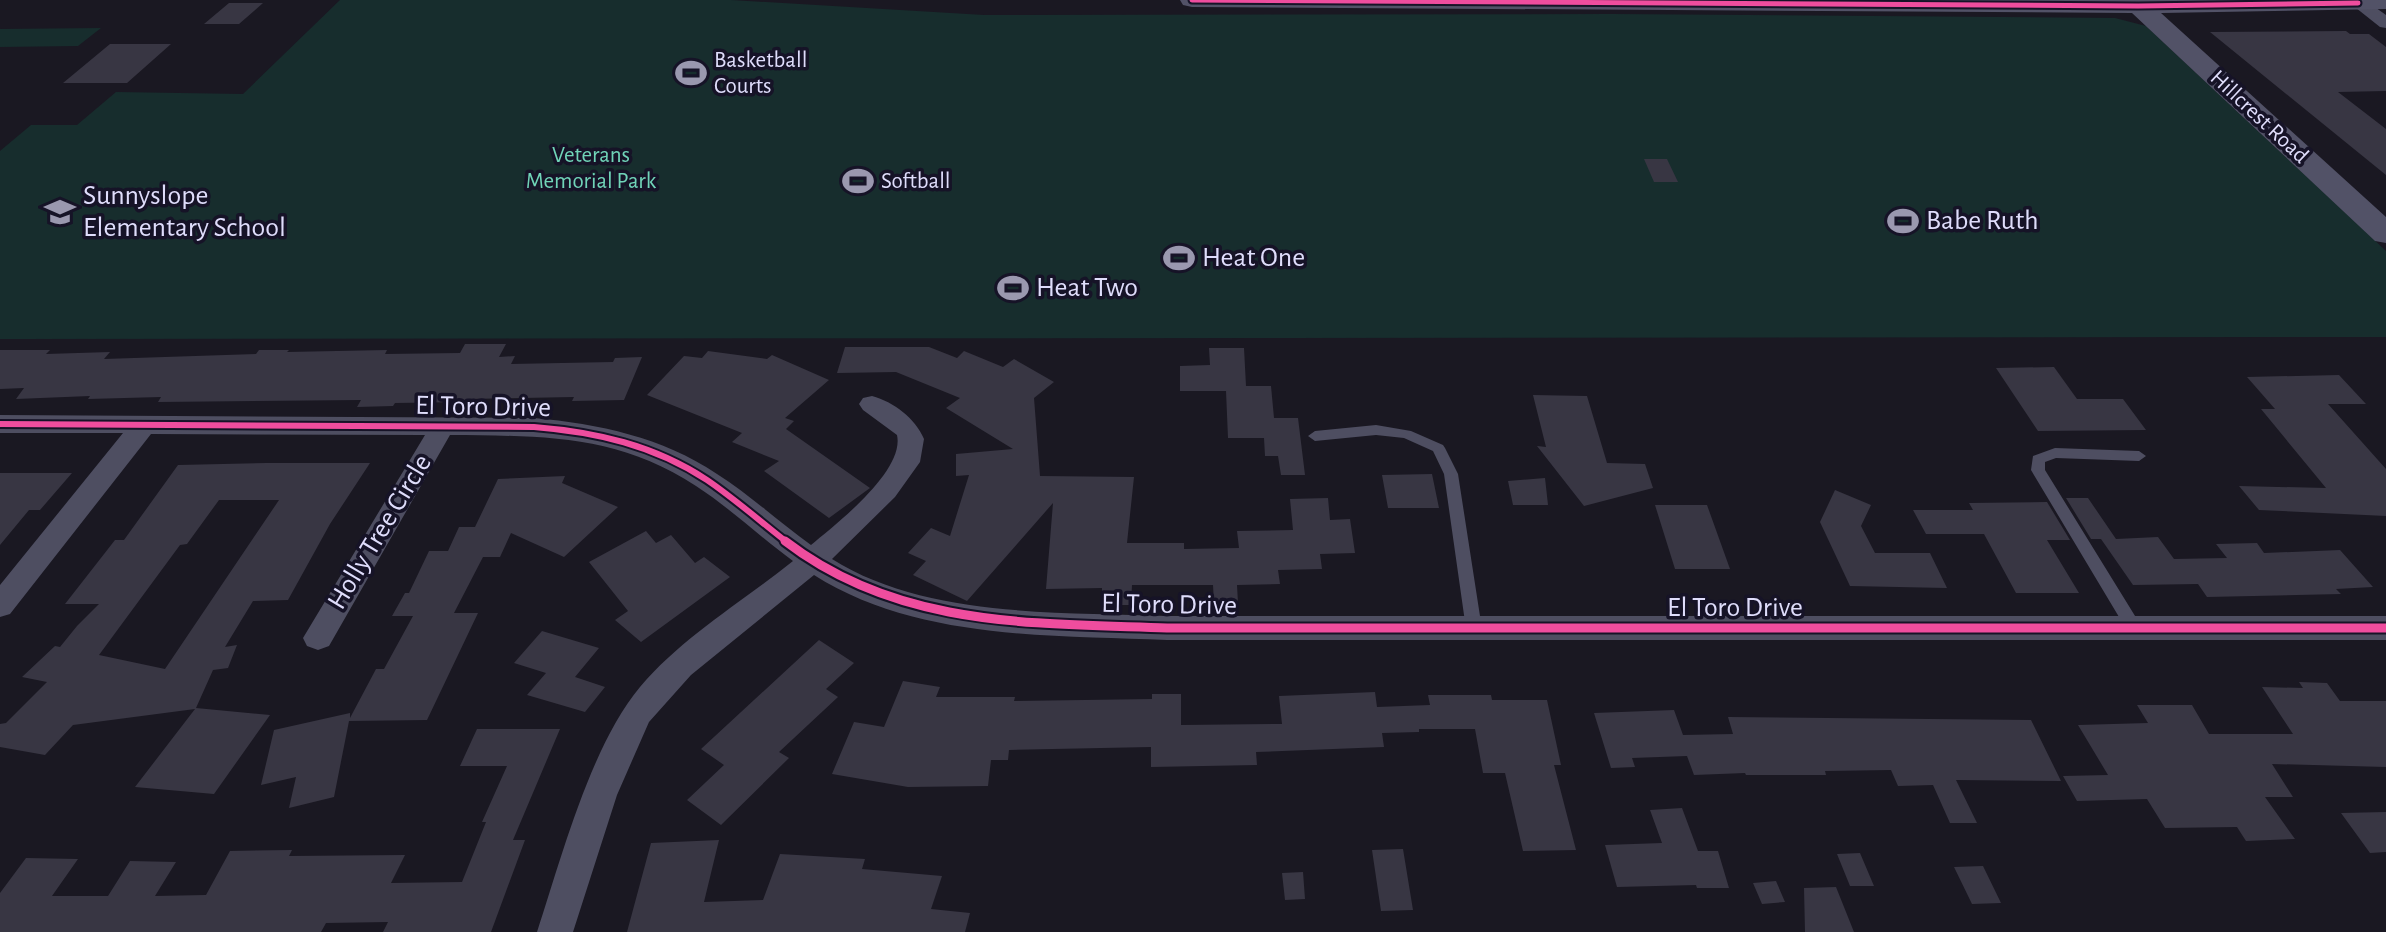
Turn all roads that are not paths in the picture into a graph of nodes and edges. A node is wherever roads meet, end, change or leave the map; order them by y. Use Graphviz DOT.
graph roads {
  1 [pos="1192,0"];
  2 [pos="2356,1"];
  3 [pos="2386,2"];
  4 [pos="2135,3"];
  5 [pos="2386,23"];
  6 [pos="2380,222"];
  7 [pos="872,404"];
  8 [pos="0,424"];
  9 [pos="145,425"];
  10 [pos="443,426"];
  11 [pos="1315,436"];
  12 [pos="2139,456"];
  13 [pos="812,561"];
  14 [pos="0,606"];
  15 [pos="2134,628"];
  16 [pos="2386,628"];
  17 [pos="1474,629"];
  18 [pos="318,638"];
  19 [pos="555,932"];
  1 -- 4 [label="street"];
  2 -- 3 [label="street"];
  2 -- 4 [label="street"];
  2 -- 5 [label="street"];
  4 -- 6 [label="street, Hillcrest Road"];
  7 -- 13 [label="street"];
  8 -- 9 [label="street, El Toro Drive"];
  9 -- 10 [label="street, El Toro Drive"];
  9 -- 14 [label="street"];
  10 -- 13 [label="street, El Toro Drive"];
  10 -- 18 [label="street, Holly Tree Circle"];
  11 -- 17 [label="lane"];
  12 -- 15 [label="lane"];
  13 -- 17 [label="street, El Toro Drive"];
  13 -- 19 [label="street"];
  15 -- 16 [label="street, El Toro Drive"];
  15 -- 17 [label="street, El Toro Drive"];
}
